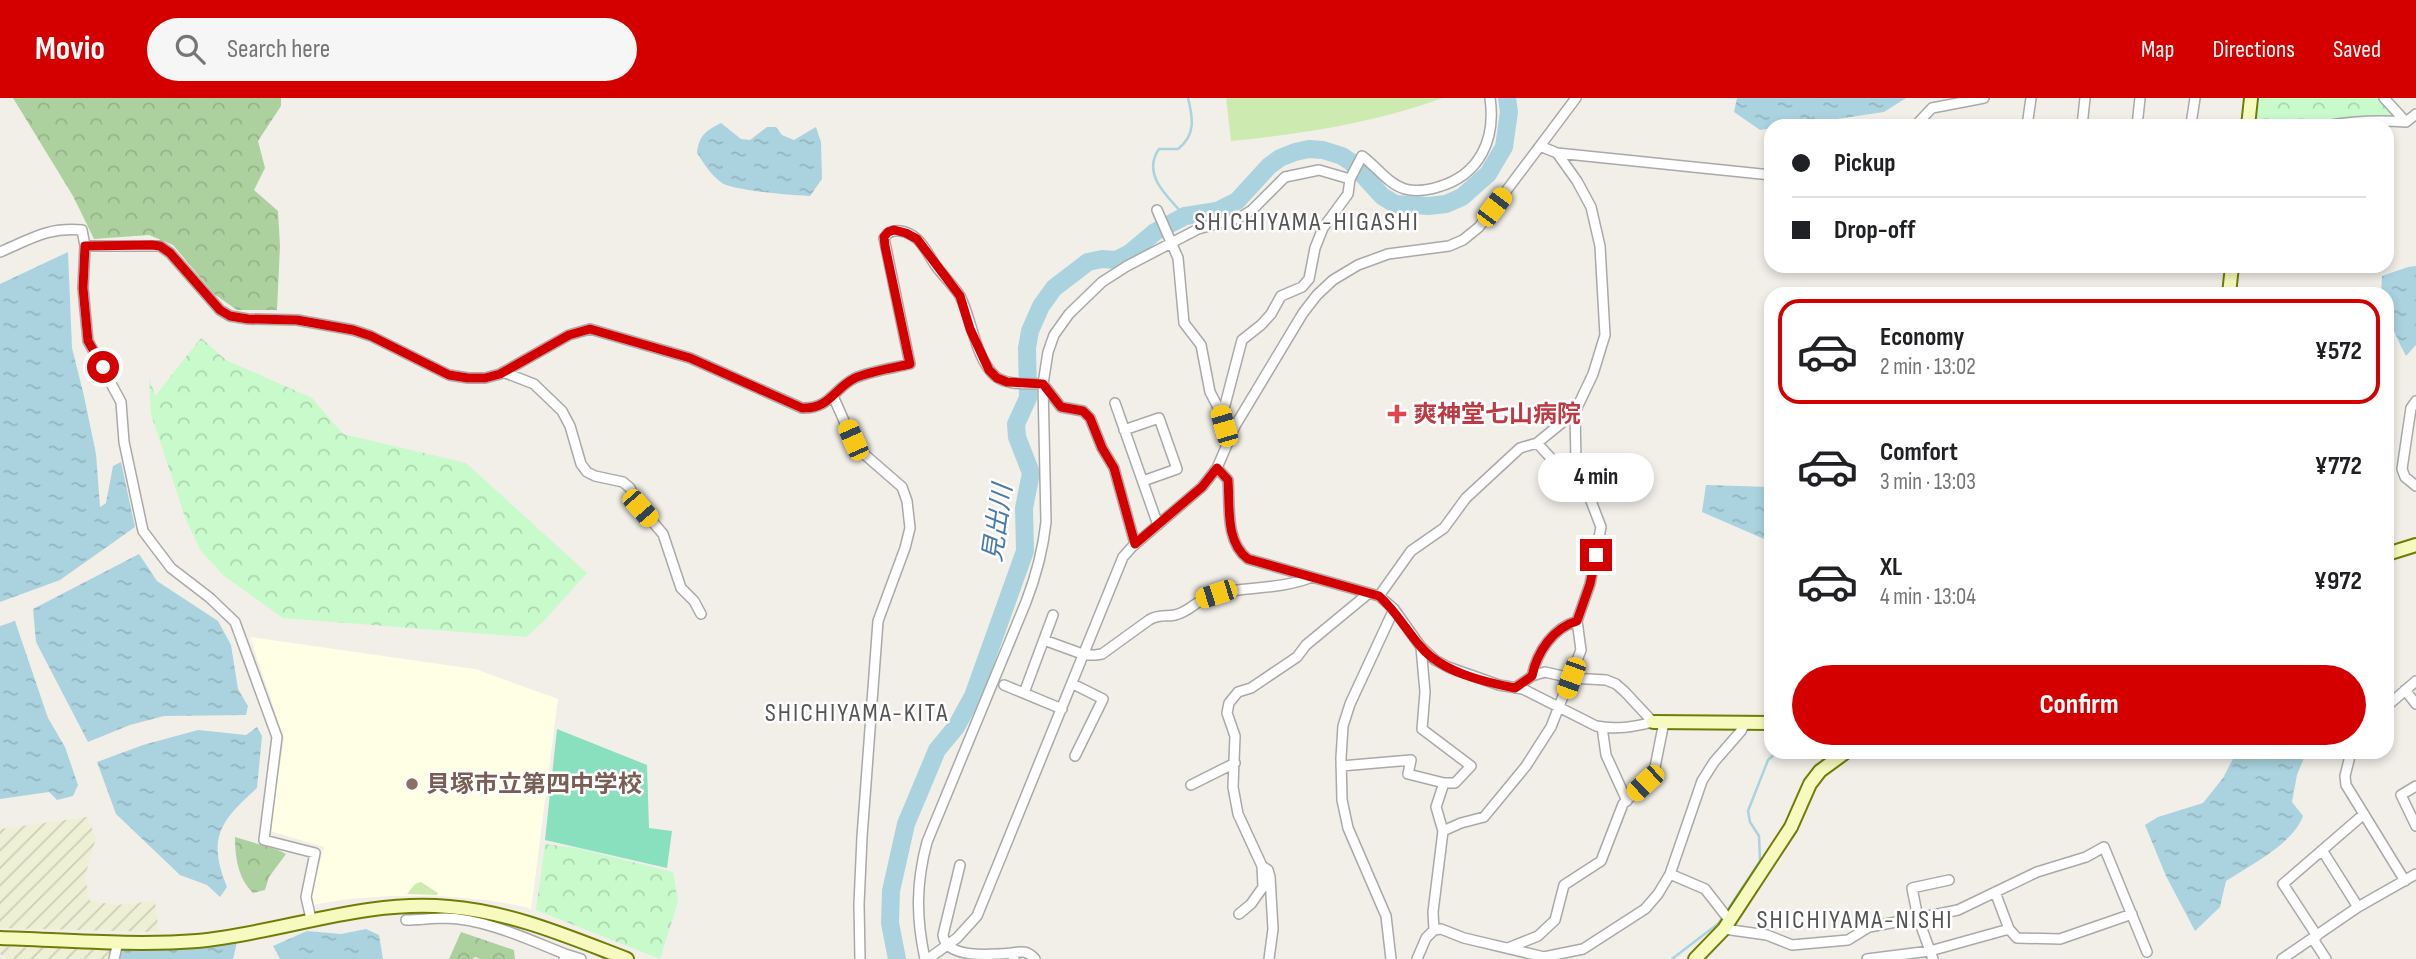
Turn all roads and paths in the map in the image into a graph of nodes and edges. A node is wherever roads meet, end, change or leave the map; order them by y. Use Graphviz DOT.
graph roads {
  1 [pos="1490,98"];
  2 [pos="1576,98"];
  3 [pos="2031,98"];
  4 [pos="2085,98"];
  5 [pos="2140,98"];
  6 [pos="2195,98"];
  7 [pos="2251,98"];
  8 [pos="2384,98"];
  9 [pos="1978,99"];
  10 [pos="2416,114"];
  11 [pos="1922,119"];
  12 [pos="2028,119"];
  13 [pos="2083,119"];
  14 [pos="2138,119"];
  15 [pos="2193,119"];
  16 [pos="2249,119"];
  17 [pos="2394,122"];
  18 [pos="2406,122"];
  19 [pos="1540,146"];
  20 [pos="1557,153"];
  21 [pos="1764,174"];
  22 [pos="1349,179"];
  23 [pos="1157,210"];
  24 [pos="1173,243"];
  25 [pos="85,246"];
  26 [pos="0,252"];
  27 [pos="1305,284"];
  28 [pos="1317,295"];
  29 [pos="503,372"];
  30 [pos="1043,384"];
  31 [pos="833,396"];
  32 [pos="2416,401"];
  33 [pos="1115,403"];
  34 [pos="1220,411"];
  35 [pos="1575,412"];
  36 [pos="1124,430"];
  37 [pos="1228,441"];
  38 [pos="1538,443"];
  39 [pos="1217,468"];
  40 [pos="1143,481"];
  41 [pos="2416,486"];
  42 [pos="1585,488"];
  43 [pos="1158,525"];
  44 [pos="1135,544"];
  45 [pos="2416,545"];
  46 [pos="2394,552"];
  47 [pos="1312,577"];
  48 [pos="1369,593"];
  49 [pos="1379,596"];
  50 [pos="1394,609"];
  51 [pos="701,614"];
  52 [pos="1053,615"];
  53 [pos="1577,621"];
  54 [pos="1044,640"];
  55 [pos="1421,647"];
  56 [pos="1085,655"];
  57 [pos="1532,676"];
  58 [pos="1571,678"];
  59 [pos="2416,681"];
  60 [pos="1073,684"];
  61 [pos="1004,685"];
  62 [pos="1515,688"];
  63 [pos="2405,690"];
  64 [pos="1024,693"];
  65 [pos="2394,700"];
  66 [pos="2416,704"];
  67 [pos="1560,707"];
  68 [pos="1062,709"];
  69 [pos="1658,722"];
  70 [pos="1745,723"];
  71 [pos="1764,723"];
  72 [pos="1602,727"];
  73 [pos="1075,756"];
  74 [pos="1836,759"];
  75 [pos="2349,759"];
  76 [pos="1235,763"];
  77 [pos="1341,766"];
  78 [pos="1444,783"];
  79 [pos="1191,785"];
  80 [pos="2416,786"];
  81 [pos="1626,801"];
  82 [pos="2364,814"];
  83 [pos="2416,827"];
  84 [pos="1443,831"];
  85 [pos="2322,850"];
  86 [pos="960,865"];
  87 [pos="1262,866"];
  88 [pos="1670,874"];
  89 [pos="2416,874"];
  90 [pos="1949,880"];
  91 [pos="2405,881"];
  92 [pos="1995,892"];
  93 [pos="2358,906"];
  94 [pos="450,913"];
  95 [pos="1239,914"];
  96 [pos="2132,914"];
  97 [pos="1918,918"];
  98 [pos="311,919"];
  99 [pos="406,920"];
  100 [pos="1727,925"];
  101 [pos="2009,929"];
  102 [pos="1434,930"];
  103 [pos="2315,937"];
  104 [pos="0,938"];
  105 [pos="118,942"];
  106 [pos="947,947"];
  107 [pos="1506,948"];
  108 [pos="2147,952"];
  109 [pos="1932,955"];
  110 [pos="565,956"];
  111 [pos="1013,956"];
  112 [pos="114,959"];
  113 [pos="581,959"];
  114 [pos="627,959"];
  115 [pos="860,959"];
  116 [pos="927,959"];
  117 [pos="1035,959"];
  118 [pos="1269,959"];
  119 [pos="1391,959"];
  120 [pos="1417,959"];
  121 [pos="1695,959"];
  122 [pos="1867,959"];
  123 [pos="2283,959"];
  124 [pos="2326,959"];
  1 -- 22 [label="street"];
  2 -- 19 [label="street"];
  3 -- 12 [label="street"];
  4 -- 13 [label="street"];
  5 -- 14 [label="street"];
  6 -- 15 [label="street"];
  7 -- 16 [label="street"];
  8 -- 18 [label="street"];
  9 -- 11 [label="street"];
  10 -- 18 [label="street"];
  17 -- 18 [label="street"];
  19 -- 20 [label="street"];
  19 -- 28 [label="street"];
  20 -- 21 [label="street"];
  20 -- 35 [label="street"];
  22 -- 24 [label="street"];
  22 -- 27 [label="street"];
  23 -- 24 [label="street"];
  24 -- 30 [label="street"];
  24 -- 34 [label="street"];
  25 -- 26 [label="street"];
  25 -- 29 [label="street"];
  25 -- 98 [label="street"];
  27 -- 28 [label="street"];
  27 -- 34 [label="street"];
  28 -- 37 [label="street"];
  29 -- 31 [label="street"];
  29 -- 51 [label="street"];
  30 -- 31 [label="street"];
  30 -- 44 [label="street"];
  30 -- 116 [label="street"];
  31 -- 115 [label="street"];
  32 -- 41 [label="street"];
  33 -- 36 [label="street"];
  34 -- 37 [label="street"];
  35 -- 38 [label="street"];
  35 -- 42 [label="street"];
  36 -- 40 [label="street"];
  36 -- 40 [label="street"];
  37 -- 39 [label="street"];
  38 -- 42 [label="street"];
  38 -- 49 [label="street"];
  39 -- 43 [label="street"];
  39 -- 47 [label="street"];
  40 -- 43 [label="street"];
  42 -- 53 [label="street"];
  43 -- 44 [label="street"];
  44 -- 56 [label="street"];
  45 -- 46 [label="street"];
  47 -- 48 [label="street"];
  47 -- 56 [label="street"];
  48 -- 49 [label="street"];
  48 -- 76 [label="street"];
  49 -- 50 [label="street"];
  50 -- 55 [label="street"];
  50 -- 77 [label="street"];
  52 -- 54 [label="street"];
  53 -- 57 [label="street"];
  53 -- 58 [label="street"];
  54 -- 56 [label="street"];
  54 -- 64 [label="street"];
  55 -- 62 [label="street"];
  55 -- 78 [label="street"];
  56 -- 60 [label="street"];
  57 -- 58 [label="street"];
  57 -- 62 [label="street"];
  58 -- 67 [label="street"];
  58 -- 69 [label="street"];
  59 -- 63 [label="street"];
  60 -- 68 [label="street"];
  60 -- 73 [label="street"];
  61 -- 64 [label="street"];
  62 -- 67 [label="street"];
  63 -- 65 [label="street"];
  63 -- 66 [label="street"];
  64 -- 68 [label="street"];
  67 -- 72 [label="street"];
  67 -- 84 [label="street"];
  68 -- 106 [label="street"];
  69 -- 70 [label="street"];
  69 -- 72 [label="street"];
  69 -- 81 [label="street"];
  70 -- 71 [label="street"];
  70 -- 88 [label="street"];
  72 -- 81 [label="street"];
  74 -- 100 [label="street"];
  75 -- 82 [label="street"];
  76 -- 79 [label="street"];
  76 -- 87 [label="street"];
  77 -- 78 [label="street"];
  77 -- 119 [label="street"];
  78 -- 84 [label="street"];
  80 -- 83 [label="street"];
  81 -- 107 [label="street"];
  82 -- 85 [label="street"];
  82 -- 91 [label="street"];
  84 -- 102 [label="street"];
  85 -- 93 [label="street"];
  85 -- 103 [label="street"];
  86 -- 106 [label="street"];
  87 -- 95 [label="street"];
  87 -- 118 [label="street"];
  88 -- 100 [label="street"];
  88 -- 107 [label="street"];
  89 -- 91 [label="street"];
  90 -- 97 [label="street"];
  91 -- 93 [label="street"];
  92 -- 96 [label="street"];
  92 -- 97 [label="street"];
  92 -- 101 [label="street"];
  93 -- 103 [label="street"];
  94 -- 98 [label="street"];
  94 -- 99 [label="street"];
  94 -- 110 [label="street"];
  94 -- 114 [label="street"];
  96 -- 101 [label="street"];
  96 -- 108 [label="street"];
  97 -- 100 [label="street"];
  97 -- 109 [label="street"];
  98 -- 105 [label="street"];
  100 -- 121 [label="street"];
  101 -- 109 [label="street"];
  102 -- 107 [label="street"];
  102 -- 120 [label="street"];
  103 -- 123 [label="street"];
  103 -- 124 [label="street"];
  104 -- 105 [label="street"];
  105 -- 112 [label="street"];
  106 -- 111 [label="street"];
  106 -- 116 [label="street"];
  109 -- 122 [label="street"];
  110 -- 113 [label="street"];
  111 -- 117 [label="street"];
}
